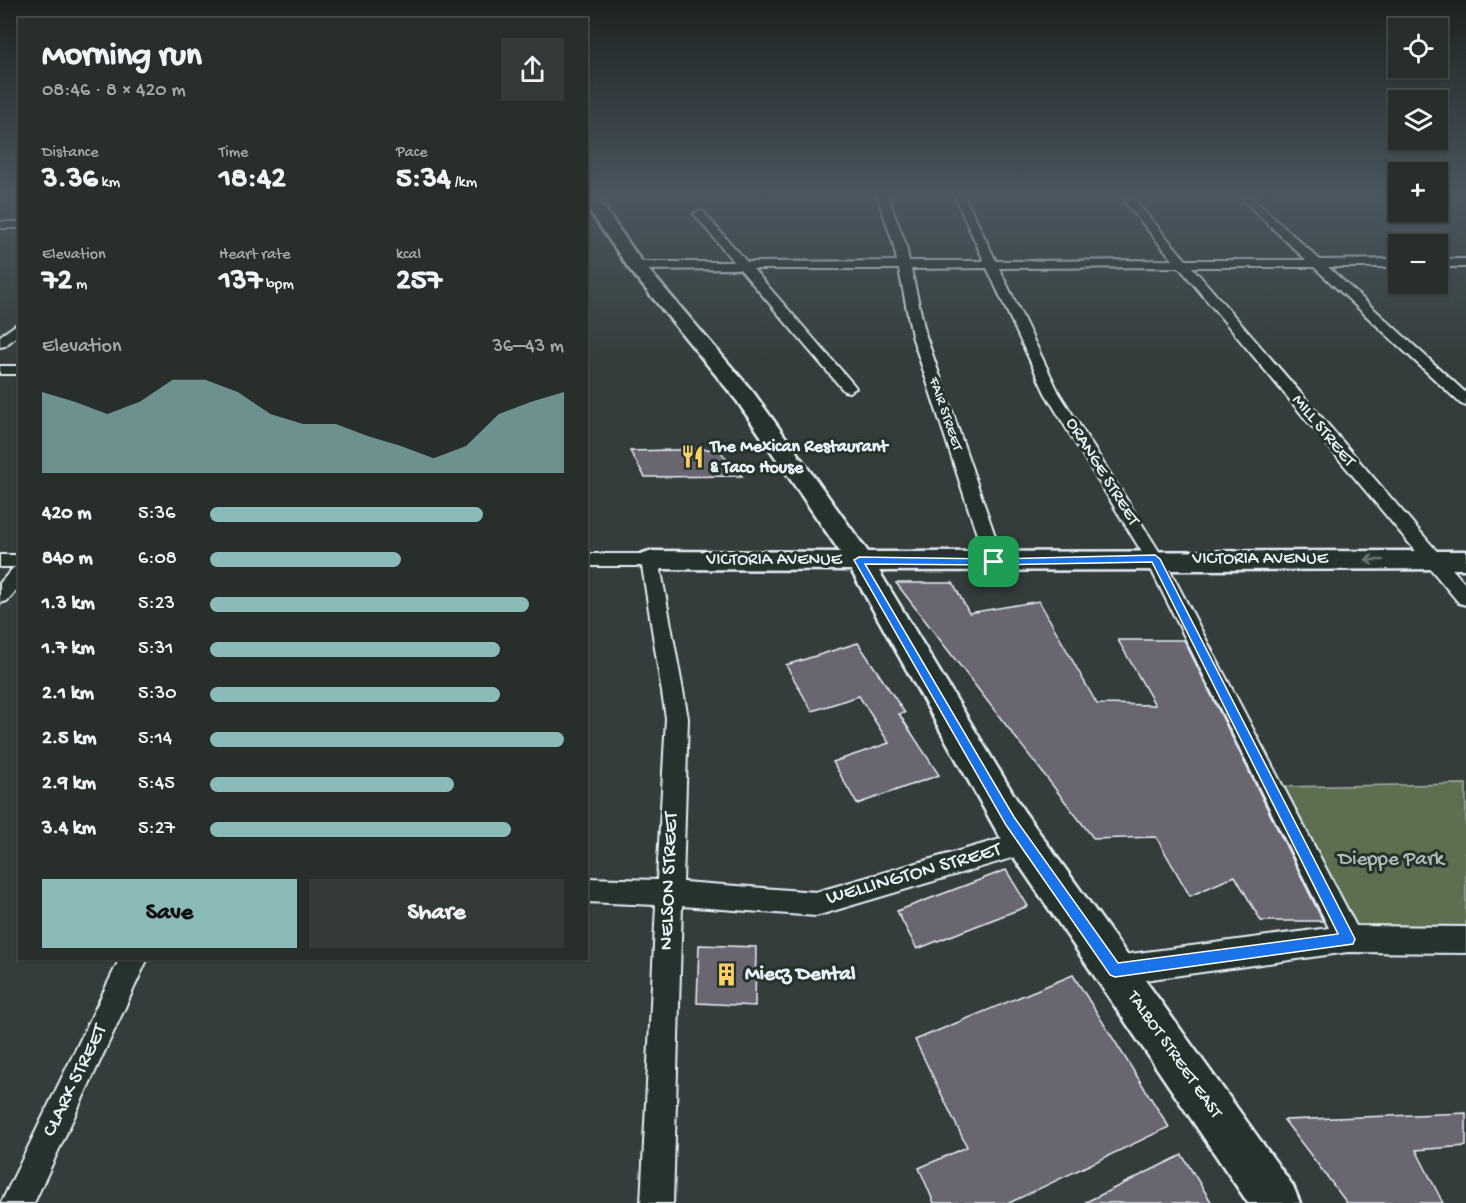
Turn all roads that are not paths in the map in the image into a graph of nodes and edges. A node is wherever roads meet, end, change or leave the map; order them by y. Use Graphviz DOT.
graph roads {
  1 [pos="626,251"];
  2 [pos="730,251"];
  3 [pos="900,251"];
  4 [pos="987,251"];
  5 [pos="1170,251"];
  6 [pos="1304,251"];
  7 [pos="1180,263"];
  8 [pos="1317,263"];
  9 [pos="1388,263"];
  10 [pos="1448,263"];
  11 [pos="1466,263"];
  12 [pos="993,264"];
  13 [pos="902,265"];
  14 [pos="636,266"];
  15 [pos="742,266"];
  16 [pos="18,328"];
  17 [pos="0,343"];
  18 [pos="0,370"];
  19 [pos="18,370"];
  20 [pos="849,388"];
  21 [pos="1466,401"];
  22 [pos="1155,559"];
  23 [pos="588,560"];
  24 [pos="650,560"];
  25 [pos="859,560"];
  26 [pos="1432,560"];
  27 [pos="1466,560"];
  28 [pos="0,561"];
  29 [pos="18,561"];
  30 [pos="994,562"];
  31 [pos="18,575"];
  32 [pos="0,596"];
  33 [pos="1466,598"];
  34 [pos="1025,843"];
  35 [pos="588,890"];
  36 [pos="669,893"];
  37 [pos="1348,939"];
  38 [pos="1466,940"];
  39 [pos="134,960"];
  40 [pos="1115,970"];
  41 [pos="17,1203"];
  42 [pos="657,1203"];
  43 [pos="1276,1203"];
  1 -- 14 [label="main road, TALBOT STREET EAST"];
  2 -- 15 [label="street"];
  3 -- 13 [label="street, FAIR STREET"];
  4 -- 12 [label="street, ORANGE STREET"];
  5 -- 7 [label="street, MILL STREET"];
  6 -- 8 [label="street"];
  7 -- 8 [label="street"];
  7 -- 12 [label="street"];
  7 -- 26 [label="street, MILL STREET"];
  8 -- 9 [label="street"];
  8 -- 21 [label="street"];
  10 -- 11 [label="street"];
  12 -- 13 [label="street"];
  12 -- 22 [label="street, ORANGE STREET"];
  13 -- 15 [label="street"];
  13 -- 30 [label="street, FAIR STREET"];
  14 -- 15 [label="street"];
  14 -- 25 [label="main road, TALBOT STREET EAST"];
  15 -- 20 [label="street"];
  16 -- 17 [label="street"];
  18 -- 19 [label="street"];
  26 -- 22 [label="main road, VICTORIA AVENUE, one-way"];
  22 -- 30 [label="main road, VICTORIA AVENUE"];
  22 -- 37 [label="street, ORANGE STREET"];
  23 -- 24 [label="street, VICTORIA AVENUE"];
  24 -- 25 [label="main road, VICTORIA AVENUE"];
  24 -- 36 [label="street, NELSON STREET"];
  25 -- 30 [label="main road, VICTORIA AVENUE"];
  25 -- 34 [label="main road, TALBOT STREET EAST"];
  26 -- 27 [label="main road, VICTORIA AVENUE"];
  26 -- 33 [label="street, MILL STREET"];
  28 -- 29 [label="street"];
  31 -- 32 [label="street"];
  34 -- 36 [label="street, WELLINGTON STREET"];
  34 -- 40 [label="main road, TALBOT STREET EAST"];
  35 -- 36 [label="street, WELLINGTON STREET"];
  36 -- 42 [label="street, NELSON STREET"];
  37 -- 38 [label="street"];
  37 -- 40 [label="street"];
  39 -- 41 [label="street, CLARK STREET"];
  40 -- 43 [label="main road, TALBOT STREET EAST"];
}
